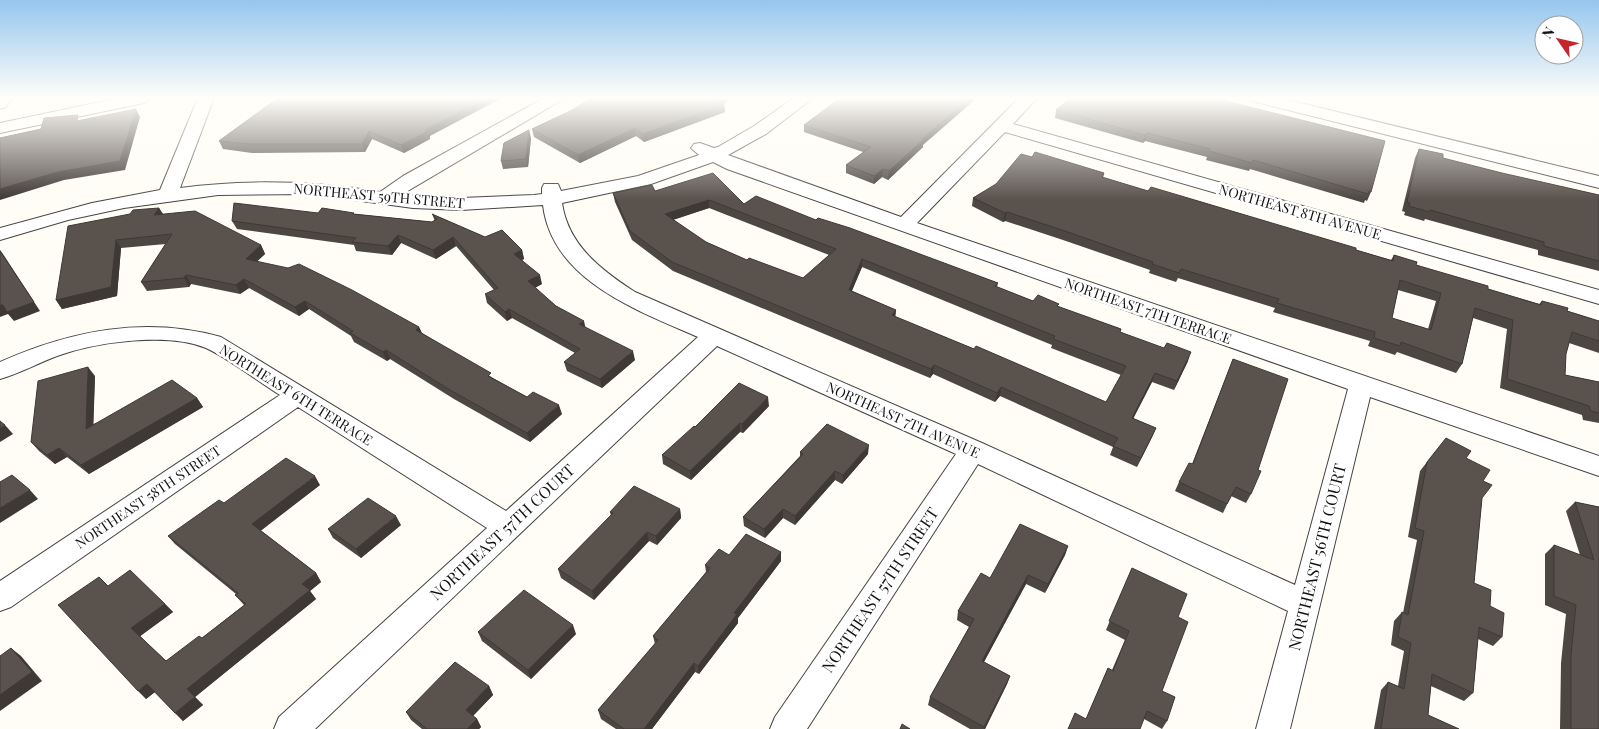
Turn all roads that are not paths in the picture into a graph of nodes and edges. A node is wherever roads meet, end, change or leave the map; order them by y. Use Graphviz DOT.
graph roads {
  1 [pos="192,132"];
  2 [pos="498,132"];
  3 [pos="734,132"];
  4 [pos="757,132"];
  5 [pos="995,132"];
  6 [pos="1022,132"];
  7 [pos="1396,132"];
  8 [pos="706,152"];
  9 [pos="1599,182"];
  10 [pos="169,189"];
  11 [pos="391,193"];
  12 [pos="552,194"];
  13 [pos="0,224"];
  14 [pos="904,225"];
  15 [pos="0,234"];
  16 [pos="1599,297"];
  17 [pos="713,336"];
  18 [pos="0,371"];
  19 [pos="1361,386"];
  20 [pos="297,396"];
  21 [pos="973,450"];
  22 [pos="1599,466"];
  23 [pos="508,527"];
  24 [pos="0,598"];
  25 [pos="1306,605"];
  26 [pos="291,729"];
  27 [pos="787,729"];
  28 [pos="1273,729"];
  1 -- 10 [label="street"];
  2 -- 11 [label="street"];
  3 -- 8 [label="street"];
  4 -- 8 [label="street"];
  5 -- 14 [label="street"];
  6 -- 16 [label="street, NORTHEAST 8TH AVENUE"];
  7 -- 9 [label="street"];
  8 -- 12 [label="street"];
  8 -- 14 [label="street, NORTHEAST 7TH TERRACE"];
  10 -- 11 [label="street, NORTHEAST 59TH STREET"];
  10 -- 13 [label="street, NORTHEAST 59TH STREET"];
  10 -- 15 [label="street, NORTHEAST 59TH STREET"];
  11 -- 12 [label="street, NORTHEAST 59TH STREET"];
  12 -- 17 [label="street, NORTHEAST 7TH AVENUE"];
  14 -- 19 [label="street, NORTHEAST 7TH TERRACE"];
  17 -- 21 [label="street, NORTHEAST 7TH AVENUE"];
  17 -- 23 [label="street, NORTHEAST 57TH COURT"];
  18 -- 20 [label="street, NORTHEAST 6TH TERRACE"];
  19 -- 22 [label="street, NORTHEAST 7TH TERRACE"];
  19 -- 25 [label="street, NORTHEAST 56TH COURT"];
  20 -- 23 [label="street, NORTHEAST 6TH TERRACE"];
  20 -- 24 [label="street, NORTHEAST 58TH STREET"];
  21 -- 25 [label="street, NORTHEAST 7TH AVENUE"];
  21 -- 27 [label="street, NORTHEAST 57TH STREET"];
  23 -- 26 [label="street, NORTHEAST 57TH COURT"];
  25 -- 28 [label="street, NORTHEAST 56TH COURT"];
}
